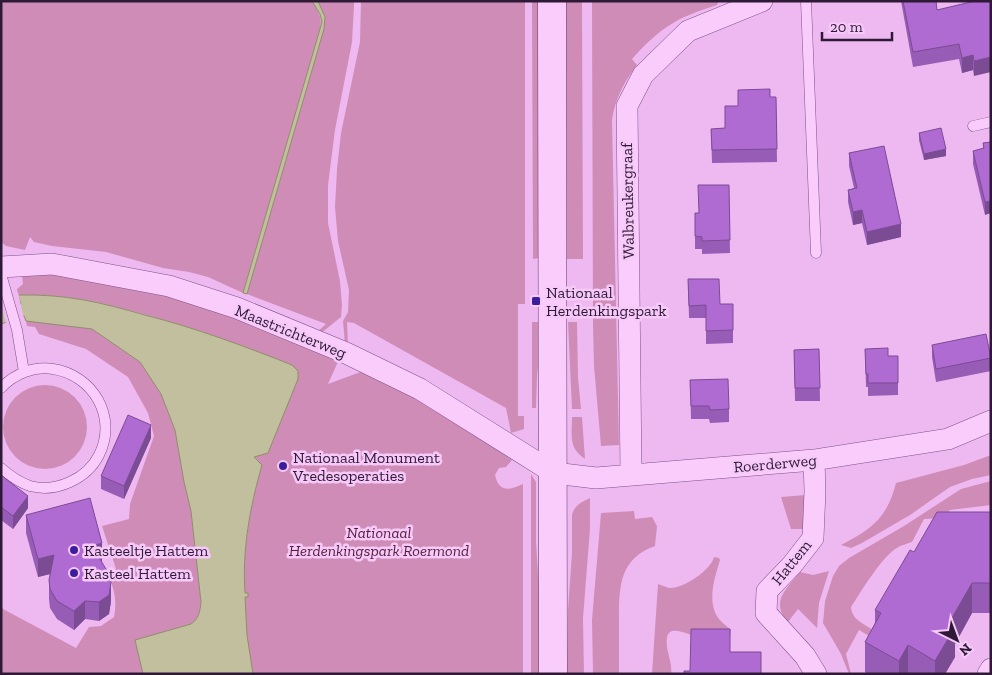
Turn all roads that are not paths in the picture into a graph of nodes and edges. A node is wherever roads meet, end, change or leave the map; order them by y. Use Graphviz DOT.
graph roads {
  1 [pos="552,1"];
  2 [pos="762,1"];
  3 [pos="806,1"];
  4 [pos="991,122"];
  5 [pos="974,126"];
  6 [pos="816,253"];
  7 [pos="1,267"];
  8 [pos="1,274"];
  9 [pos="24,372"];
  10 [pos="1,388"];
  11 [pos="991,421"];
  12 [pos="814,460"];
  13 [pos="1,468"];
  14 [pos="554,473"];
  15 [pos="631,474"];
  16 [pos="991,669"];
  17 [pos="553,674"];
  18 [pos="816,674"];
  19 [pos="988,674"];
  1 -- 14 [label="main road"];
  2 -- 15 [label="street, Walbreukergraaf"];
  3 -- 6 [label="lane"];
  4 -- 5 [label="lane"];
  7 -- 14 [label="street, Maastrichterweg"];
  8 -- 9 [label="lane"];
  9 -- 10 [label="lane"];
  9 -- 13 [label="lane"];
  11 -- 12 [label="street, Roerderweg"];
  12 -- 15 [label="street, Roerderweg"];
  12 -- 18 [label="street, Hattem"];
  14 -- 15 [label="street, Roerderweg"];
  14 -- 17 [label="main road"];
  16 -- 19 [label="street"];
}
